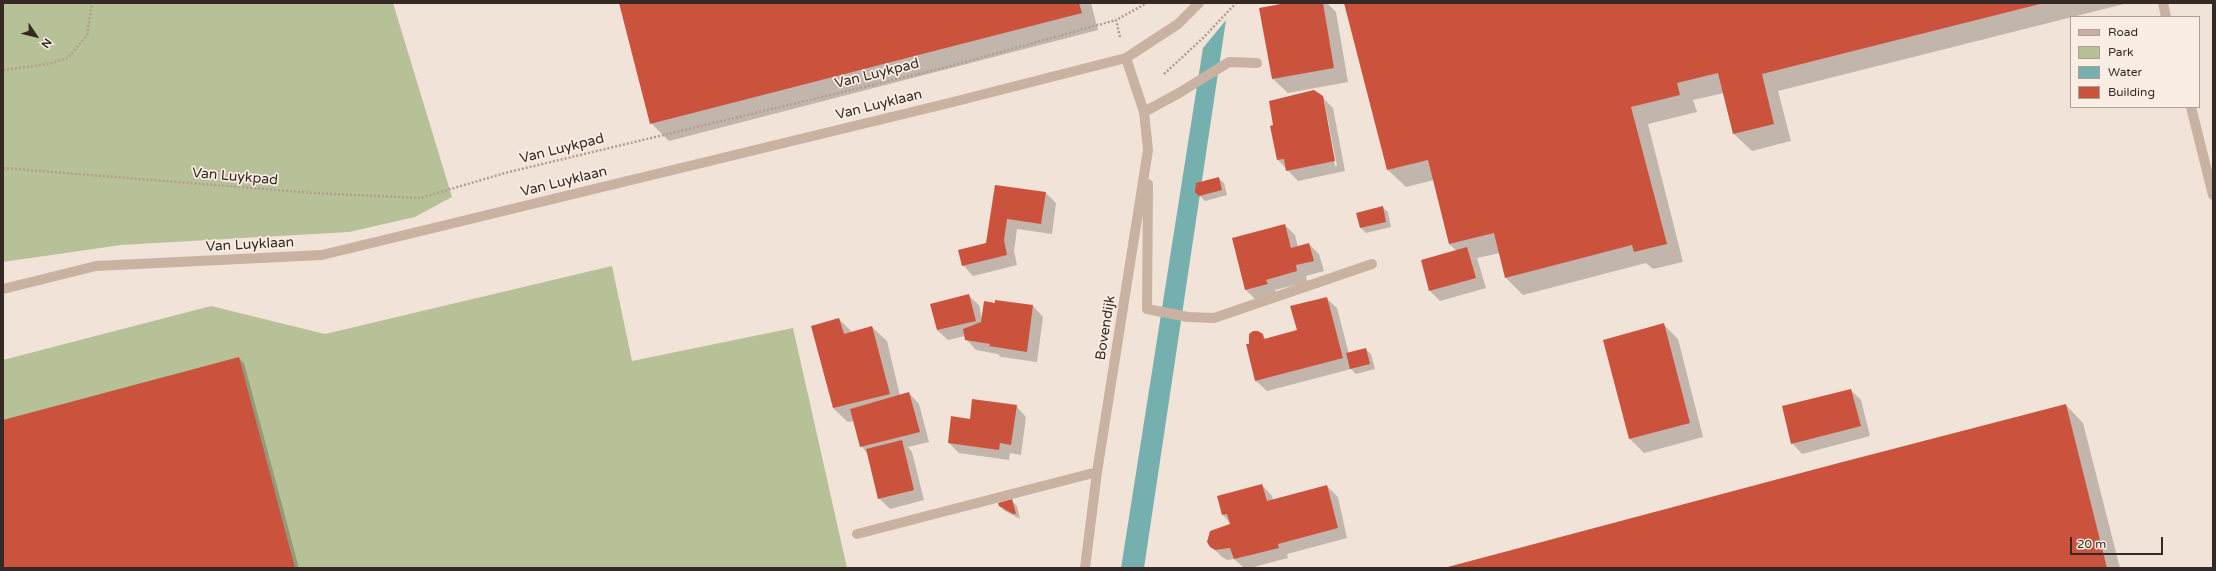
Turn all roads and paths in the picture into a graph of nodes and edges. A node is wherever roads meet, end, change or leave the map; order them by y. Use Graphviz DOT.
graph roads {
  1 [pos="92,3"];
  2 [pos="1147,3"];
  3 [pos="1199,3"];
  4 [pos="1236,3"];
  5 [pos="2162,3"];
  6 [pos="2166,16"];
  7 [pos="1116,20"];
  8 [pos="1126,58"];
  9 [pos="1257,63"];
  10 [pos="3,70"];
  11 [pos="1137,92"];
  12 [pos="2191,108"];
  13 [pos="1144,112"];
  14 [pos="1148,150"];
  15 [pos="3,168"];
  16 [pos="2213,195"];
  17 [pos="1372,264"];
  18 [pos="3,289"];
  19 [pos="1097,472"];
  20 [pos="857,534"];
  21 [pos="1085,568"];
  1 -- 10 [label="path"];
  2 -- 7 [label="path"];
  3 -- 8 [label="street"];
  4 -- 11 [label="path"];
  5 -- 6 [label="street"];
  7 -- 8 [label="path"];
  7 -- 15 [label="path, Van Luykpad"];
  8 -- 11 [label="street, Bovendijk"];
  8 -- 18 [label="street, Van Luyklaan"];
  9 -- 13 [label="street"];
  11 -- 13 [label="street, Bovendijk"];
  12 -- 16 [label="street"];
  13 -- 14 [label="street, Bovendijk"];
  14 -- 17 [label="street"];
  14 -- 19 [label="street, Bovendijk"];
  19 -- 20 [label="street"];
  19 -- 21 [label="street, Bovendijk"];
}
